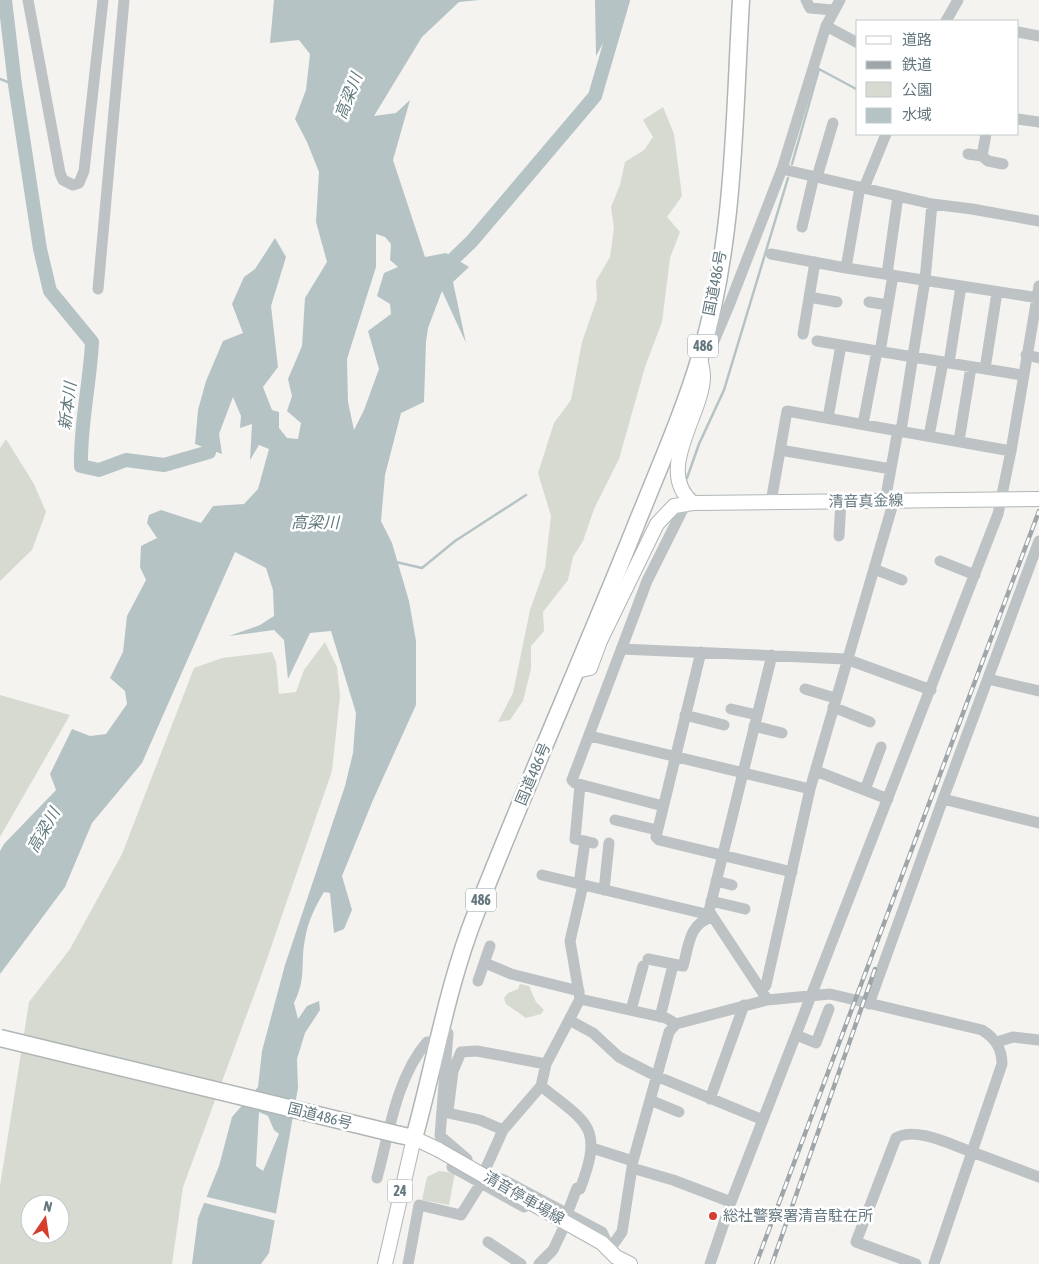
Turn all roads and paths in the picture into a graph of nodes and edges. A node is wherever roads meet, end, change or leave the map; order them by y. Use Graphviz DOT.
graph roads {
  1 [pos="28,0"];
  2 [pos="103,0"];
  3 [pos="124,0"];
  4 [pos="741,0"];
  5 [pos="806,0"];
  6 [pos="840,0"];
  7 [pos="958,0"];
  8 [pos="833,10"];
  9 [pos="949,20"];
  10 [pos="826,26"];
  11 [pos="1019,32"];
  12 [pos="1039,34"];
  13 [pos="856,42"];
  14 [pos="1019,119"];
  15 [pos="1039,122"];
  16 [pos="833,123"];
  17 [pos="886,135"];
  18 [pos="986,135"];
  19 [pos="968,154"];
  20 [pos="982,156"];
  21 [pos="1003,164"];
  22 [pos="782,169"];
  23 [pos="815,177"];
  24 [pos="862,188"];
  25 [pos="898,196"];
  26 [pos="932,204"];
  27 [pos="1039,222"];
  28 [pos="802,227"];
  29 [pos="771,254"];
  30 [pos="815,262"];
  31 [pos="846,268"];
  32 [pos="890,275"];
  33 [pos="925,280"];
  34 [pos="961,286"];
  35 [pos="98,289"];
  36 [pos="997,292"];
  37 [pos="1038,294"];
  38 [pos="809,297"];
  39 [pos="837,302"];
  40 [pos="869,302"];
  41 [pos="888,305"];
  42 [pos="803,334"];
  43 [pos="714,341"];
  44 [pos="817,341"];
  45 [pos="841,345"];
  46 [pos="878,351"];
  47 [pos="1026,355"];
  48 [pos="700,357"];
  49 [pos="914,357"];
  50 [pos="1039,358"];
  51 [pos="946,362"];
  52 [pos="972,367"];
  53 [pos="985,369"];
  54 [pos="1022,375"];
  55 [pos="703,378"];
  56 [pos="828,418"];
  57 [pos="863,424"];
  58 [pos="899,430"];
  59 [pos="929,436"];
  60 [pos="959,441"];
  61 [pos="780,450"];
  62 [pos="1011,450"];
  63 [pos="891,469"];
  64 [pos="677,480"];
  65 [pos="1001,499"];
  66 [pos="1039,499"];
  67 [pos="889,500"];
  68 [pos="841,501"];
  69 [pos="771,502"];
  70 [pos="689,503"];
  71 [pos="661,517"];
  72 [pos="839,536"];
  73 [pos="1039,541"];
  74 [pos="940,560"];
  75 [pos="1035,567"];
  76 [pos="874,569"];
  77 [pos="975,575"];
  78 [pos="902,580"];
  79 [pos="621,649"];
  80 [pos="700,652"];
  81 [pos="772,655"];
  82 [pos="846,659"];
  83 [pos="577,671"];
  84 [pos="988,679"];
  85 [pos="805,689"];
  86 [pos="930,690"];
  87 [pos="1039,691"];
  88 [pos="834,703"];
  89 [pos="730,708"];
  90 [pos="685,715"];
  91 [pos="756,720"];
  92 [pos="870,722"];
  93 [pos="724,724"];
  94 [pos="782,732"];
  95 [pos="590,736"];
  96 [pos="881,747"];
  97 [pos="676,756"];
  98 [pos="816,771"];
  99 [pos="743,772"];
  100 [pos="580,784"];
  101 [pos="810,789"];
  102 [pos="865,790"];
  103 [pos="943,798"];
  104 [pos="888,799"];
  105 [pos="663,806"];
  106 [pos="615,820"];
  107 [pos="1039,823"];
  108 [pos="657,830"];
  109 [pos="609,843"];
  110 [pos="722,855"];
  111 [pos="792,872"];
  112 [pos="542,876"];
  113 [pos="716,881"];
  114 [pos="581,885"];
  115 [pos="732,885"];
  116 [pos="604,890"];
  117 [pos="711,901"];
  118 [pos="745,909"];
  119 [pos="711,916"];
  120 [pos="490,946"];
  121 [pos="485,963"];
  122 [pos="673,964"];
  123 [pos="454,974"];
  124 [pos="478,981"];
  125 [pos="580,995"];
  126 [pos="764,995"];
  127 [pos="812,995"];
  128 [pos="869,1004"];
  129 [pos="744,1005"];
  130 [pos="631,1010"];
  131 [pos="829,1010"];
  132 [pos="660,1017"];
  133 [pos="570,1021"];
  134 [pos="676,1024"];
  135 [pos="796,1035"];
  136 [pos="0,1038"];
  137 [pos="1039,1040"];
  138 [pos="437,1042"];
  139 [pos="997,1042"];
  140 [pos="546,1064"];
  141 [pos="656,1076"];
  142 [pos="541,1086"];
  143 [pos="710,1098"];
  144 [pos="650,1100"];
  145 [pos="444,1112"];
  146 [pos="679,1112"];
  147 [pos="763,1120"];
  148 [pos="503,1130"];
  149 [pos="407,1137"];
  150 [pos="592,1148"];
  151 [pos="972,1152"];
  152 [pos="459,1155"];
  153 [pos="633,1165"];
  154 [pos="485,1170"];
  155 [pos="1039,1177"];
  156 [pos="377,1178"];
  157 [pos="482,1183"];
  158 [pos="731,1202"];
  159 [pos="567,1214"];
  160 [pos="563,1229"];
  161 [pos="488,1242"];
  162 [pos="614,1256"];
  163 [pos="385,1264"];
  164 [pos="408,1264"];
  165 [pos="521,1264"];
  166 [pos="539,1264"];
  167 [pos="630,1264"];
  168 [pos="710,1264"];
  169 [pos="916,1264"];
  170 [pos="934,1264"];
  1 -- 2 [label="street"];
  3 -- 35 [label="street"];
  4 -- 48 [label="highway, 国道486号 / 486"];
  5 -- 8 [label="street"];
  6 -- 8 [label="street"];
  7 -- 9 [label="street"];
  8 -- 10 [label="street"];
  10 -- 13 [label="street"];
  10 -- 22 [label="street"];
  11 -- 12 [label="street"];
  14 -- 15 [label="street"];
  16 -- 23 [label="street"];
  17 -- 24 [label="street"];
  18 -- 20 [label="street"];
  19 -- 20 [label="street"];
  20 -- 21 [label="street"];
  22 -- 23 [label="street"];
  22 -- 43 [label="street"];
  23 -- 24 [label="street"];
  23 -- 28 [label="street"];
  24 -- 25 [label="street"];
  24 -- 31 [label="street"];
  25 -- 26 [label="street"];
  25 -- 32 [label="street"];
  26 -- 27 [label="street"];
  26 -- 33 [label="street"];
  29 -- 30 [label="street"];
  30 -- 31 [label="street"];
  30 -- 38 [label="street"];
  31 -- 32 [label="street"];
  32 -- 33 [label="street"];
  32 -- 41 [label="street"];
  33 -- 34 [label="street"];
  33 -- 49 [label="street"];
  34 -- 36 [label="street"];
  34 -- 51 [label="street"];
  36 -- 37 [label="street"];
  36 -- 53 [label="street"];
  37 -- 47 [label="street"];
  38 -- 39 [label="street"];
  38 -- 42 [label="street"];
  40 -- 41 [label="street"];
  41 -- 46 [label="street"];
  43 -- 48 [label="street"];
  43 -- 55 [label="street"];
  44 -- 45 [label="street"];
  45 -- 46 [label="street"];
  45 -- 56 [label="street"];
  46 -- 49 [label="street"];
  46 -- 57 [label="street"];
  47 -- 50 [label="street"];
  47 -- 54 [label="street"];
  48 -- 55 [label="main road"];
  48 -- 83 [label="highway, 国道486号 / 486"];
  49 -- 51 [label="street"];
  49 -- 58 [label="street"];
  51 -- 52 [label="street"];
  51 -- 59 [label="street"];
  52 -- 53 [label="street"];
  52 -- 60 [label="street"];
  53 -- 54 [label="street"];
  54 -- 62 [label="street"];
  55 -- 64 [label="main road"];
  56 -- 57 [label="street"];
  56 -- 61 [label="street"];
  57 -- 58 [label="street"];
  58 -- 59 [label="street"];
  58 -- 63 [label="street"];
  59 -- 60 [label="street"];
  60 -- 62 [label="street"];
  61 -- 63 [label="street"];
  61 -- 69 [label="street"];
  62 -- 65 [label="street"];
  63 -- 67 [label="street"];
  64 -- 70 [label="main road"];
  64 -- 71 [label="main road"];
  65 -- 66 [label="main road, 清音真金線"];
  65 -- 67 [label="main road, 清音真金線"];
  65 -- 77 [label="street"];
  67 -- 68 [label="main road, 清音真金線"];
  67 -- 76 [label="street"];
  68 -- 69 [label="main road, 清音真金線"];
  68 -- 72 [label="street"];
  69 -- 70 [label="main road, 清音真金線"];
  70 -- 71 [label="main road, 清音真金線"];
  70 -- 79 [label="street"];
  71 -- 83 [label="main road"];
  73 -- 75 [label="street"];
  74 -- 77 [label="street"];
  75 -- 84 [label="street"];
  76 -- 78 [label="street"];
  76 -- 82 [label="street"];
  77 -- 86 [label="street"];
  79 -- 80 [label="street"];
  79 -- 95 [label="street"];
  80 -- 81 [label="street"];
  80 -- 90 [label="street"];
  81 -- 82 [label="street"];
  81 -- 91 [label="street"];
  82 -- 86 [label="street"];
  82 -- 88 [label="street"];
  83 -- 123 [label="highway, 国道486号 / 486"];
  84 -- 87 [label="street"];
  84 -- 103 [label="street"];
  85 -- 88 [label="street"];
  86 -- 104 [label="street"];
  88 -- 92 [label="street"];
  88 -- 98 [label="street"];
  89 -- 91 [label="street"];
  90 -- 93 [label="street"];
  90 -- 97 [label="street"];
  91 -- 94 [label="street"];
  91 -- 99 [label="street"];
  95 -- 97 [label="street"];
  95 -- 100 [label="street"];
  96 -- 102 [label="street"];
  97 -- 99 [label="street"];
  97 -- 105 [label="street"];
  98 -- 101 [label="street"];
  98 -- 102 [label="street"];
  99 -- 101 [label="street"];
  99 -- 110 [label="street"];
  100 -- 105 [label="street"];
  100 -- 114 [label="street"];
  101 -- 111 [label="street"];
  102 -- 104 [label="street"];
  103 -- 107 [label="street"];
  103 -- 128 [label="street"];
  104 -- 127 [label="street"];
  105 -- 108 [label="street"];
  106 -- 108 [label="street"];
  108 -- 110 [label="street"];
  109 -- 116 [label="street"];
  110 -- 111 [label="street"];
  110 -- 113 [label="street"];
  111 -- 126 [label="street"];
  112 -- 114 [label="street"];
  113 -- 115 [label="street"];
  113 -- 117 [label="street"];
  114 -- 116 [label="street"];
  114 -- 125 [label="street"];
  116 -- 119 [label="street"];
  117 -- 118 [label="street"];
  117 -- 119 [label="street"];
  119 -- 122 [label="street"];
  119 -- 126 [label="street"];
  120 -- 121 [label="street"];
  121 -- 124 [label="street"];
  121 -- 125 [label="street"];
  122 -- 130 [label="street"];
  122 -- 132 [label="street"];
  123 -- 138 [label="highway, 国道486号 / 486"];
  123 -- 145 [label="street"];
  125 -- 130 [label="street"];
  125 -- 133 [label="street"];
  126 -- 127 [label="street"];
  126 -- 129 [label="street"];
  127 -- 128 [label="street"];
  127 -- 135 [label="street"];
  128 -- 139 [label="street"];
  129 -- 134 [label="street"];
  129 -- 143 [label="street"];
  130 -- 132 [label="street"];
  131 -- 135 [label="street"];
  132 -- 134 [label="street"];
  133 -- 140 [label="street"];
  133 -- 141 [label="street"];
  134 -- 141 [label="street"];
  135 -- 147 [label="street"];
  136 -- 149 [label="highway, 国道486号, bridge"];
  137 -- 139 [label="street"];
  138 -- 149 [label="highway, 国道486号 / 486"];
  138 -- 156 [label="street"];
  139 -- 151 [label="street"];
  140 -- 142 [label="street"];
  140 -- 145 [label="street"];
  141 -- 143 [label="street"];
  141 -- 144 [label="street"];
  142 -- 148 [label="street"];
  142 -- 150 [label="street"];
  143 -- 147 [label="street"];
  144 -- 146 [label="street"];
  144 -- 153 [label="street"];
  145 -- 148 [label="street"];
  145 -- 152 [label="street"];
  147 -- 158 [label="street"];
  148 -- 154 [label="street"];
  149 -- 162 [label="main road, 清音停車場線, bridge"];
  149 -- 163 [label="main road, 24"];
  150 -- 153 [label="street"];
  150 -- 159 [label="street"];
  151 -- 155 [label="street"];
  151 -- 169 [label="street"];
  151 -- 170 [label="street"];
  152 -- 154 [label="street"];
  152 -- 157 [label="street"];
  153 -- 158 [label="street"];
  153 -- 162 [label="street"];
  154 -- 159 [label="street"];
  157 -- 160 [label="street"];
  157 -- 164 [label="street"];
  158 -- 168 [label="street"];
  159 -- 162 [label="street"];
  160 -- 162 [label="street"];
  160 -- 166 [label="street"];
  161 -- 165 [label="street"];
  162 -- 167 [label="main road, 清音停車場線"];
}
